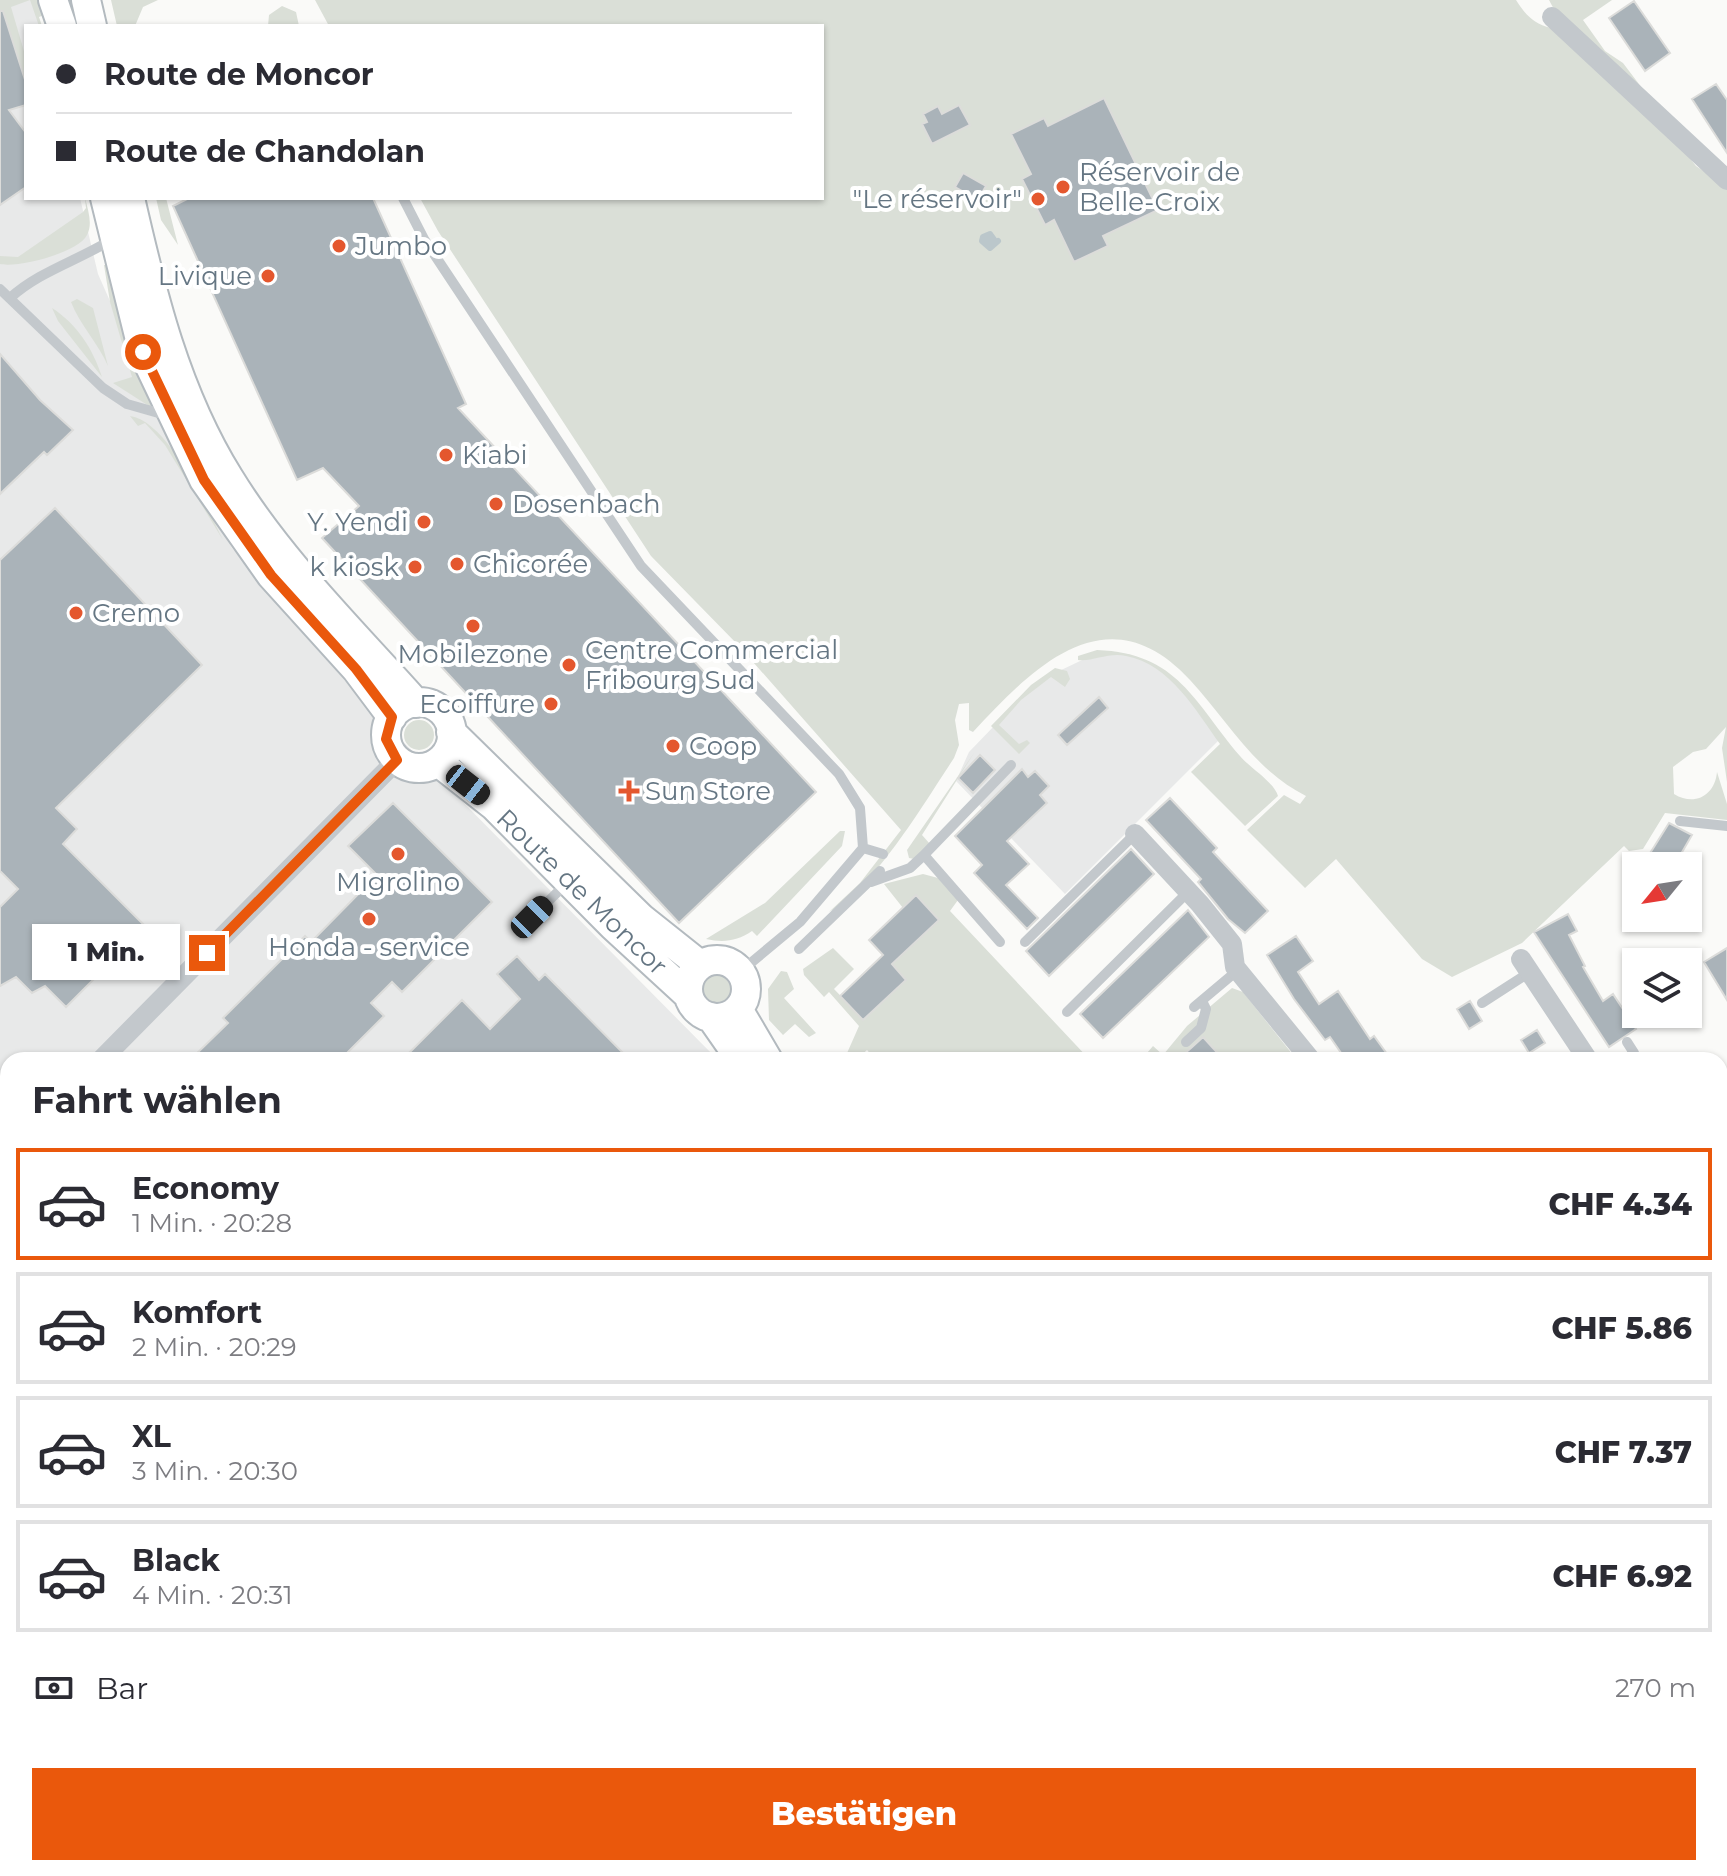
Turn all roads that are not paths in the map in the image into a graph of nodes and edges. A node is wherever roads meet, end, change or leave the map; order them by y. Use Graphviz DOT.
graph roads {
  1 [pos="53,0"];
  2 [pos="86,0"];
  3 [pos="1552,17"];
  4 [pos="61,24"];
  5 [pos="92,24"];
  6 [pos="1727,180"];
  7 [pos="105,200"];
  8 [pos="131,200"];
  9 [pos="404,200"];
  10 [pos="114,238"];
  11 [pos="0,289"];
  12 [pos="10,298"];
  13 [pos="171,417"];
  14 [pos="404,710"];
  15 [pos="451,732"];
  16 [pos="397,760"];
  17 [pos="438,762"];
  18 [pos="1011,765"];
  19 [pos="1680,821"];
  20 [pos="1727,826"];
  21 [pos="1135,834"];
  22 [pos="863,848"];
  23 [pos="883,854"];
  24 [pos="924,855"];
  25 [pos="880,871"];
  26 [pos="569,881"];
  27 [pos="871,882"];
  28 [pos="1189,891"];
  29 [pos="532,917"];
  30 [pos="1000,942"];
  31 [pos="1025,942"];
  32 [pos="799,949"];
  33 [pos="700,965"];
  34 [pos="1526,965"];
  35 [pos="1238,970"];
  36 [pos="741,971"];
  37 [pos="687,994"];
  38 [pos="1482,1003"];
  39 [pos="738,1009"];
  40 [pos="1067,1012"];
  41 [pos="711,1017"];
  42 [pos="1186,1042"];
  43 [pos="1627,1042"];
  44 [pos="109,1052"];
  45 [pos="735,1052"];
  46 [pos="763,1052"];
  47 [pos="1305,1052"];
  48 [pos="1583,1052"];
  49 [pos="1633,1052"];
  1 -- 4 [label="main road"];
  2 -- 5 [label="main road"];
  3 -- 6 [label="street"];
  7 -- 10 [label="main road"];
  8 -- 14 [label="main road"];
  9 -- 22 [label="lane"];
  10 -- 12 [label="lane"];
  10 -- 13 [label="main road"];
  11 -- 12 [label="lane"];
  12 -- 13 [label="lane"];
  13 -- 14 [label="main road"];
  14 -- 15 [label="main road"];
  14 -- 16 [label="main road"];
  15 -- 17 [label="main road"];
  15 -- 33 [label="main road, Route de Moncor"];
  16 -- 17 [label="main road"];
  16 -- 44 [label="street"];
  17 -- 26 [label="main road, Route de Moncor"];
  18 -- 24 [label="lane"];
  19 -- 20 [label="lane"];
  21 -- 28 [label="street"];
  21 -- 31 [label="lane"];
  22 -- 23 [label="lane"];
  22 -- 36 [label="lane"];
  24 -- 27 [label="lane"];
  24 -- 30 [label="lane"];
  25 -- 27 [label="lane"];
  26 -- 29 [label="lane"];
  26 -- 37 [label="main road, Route de Moncor"];
  27 -- 32 [label="lane"];
  28 -- 35 [label="street"];
  28 -- 40 [label="lane"];
  33 -- 36 [label="main road"];
  33 -- 37 [label="main road"];
  34 -- 38 [label="lane"];
  34 -- 48 [label="street"];
  35 -- 42 [label="lane"];
  35 -- 47 [label="street"];
  36 -- 39 [label="main road"];
  37 -- 41 [label="main road"];
  39 -- 41 [label="main road"];
  39 -- 46 [label="main road"];
  41 -- 45 [label="main road"];
  43 -- 49 [label="lane"];
}
